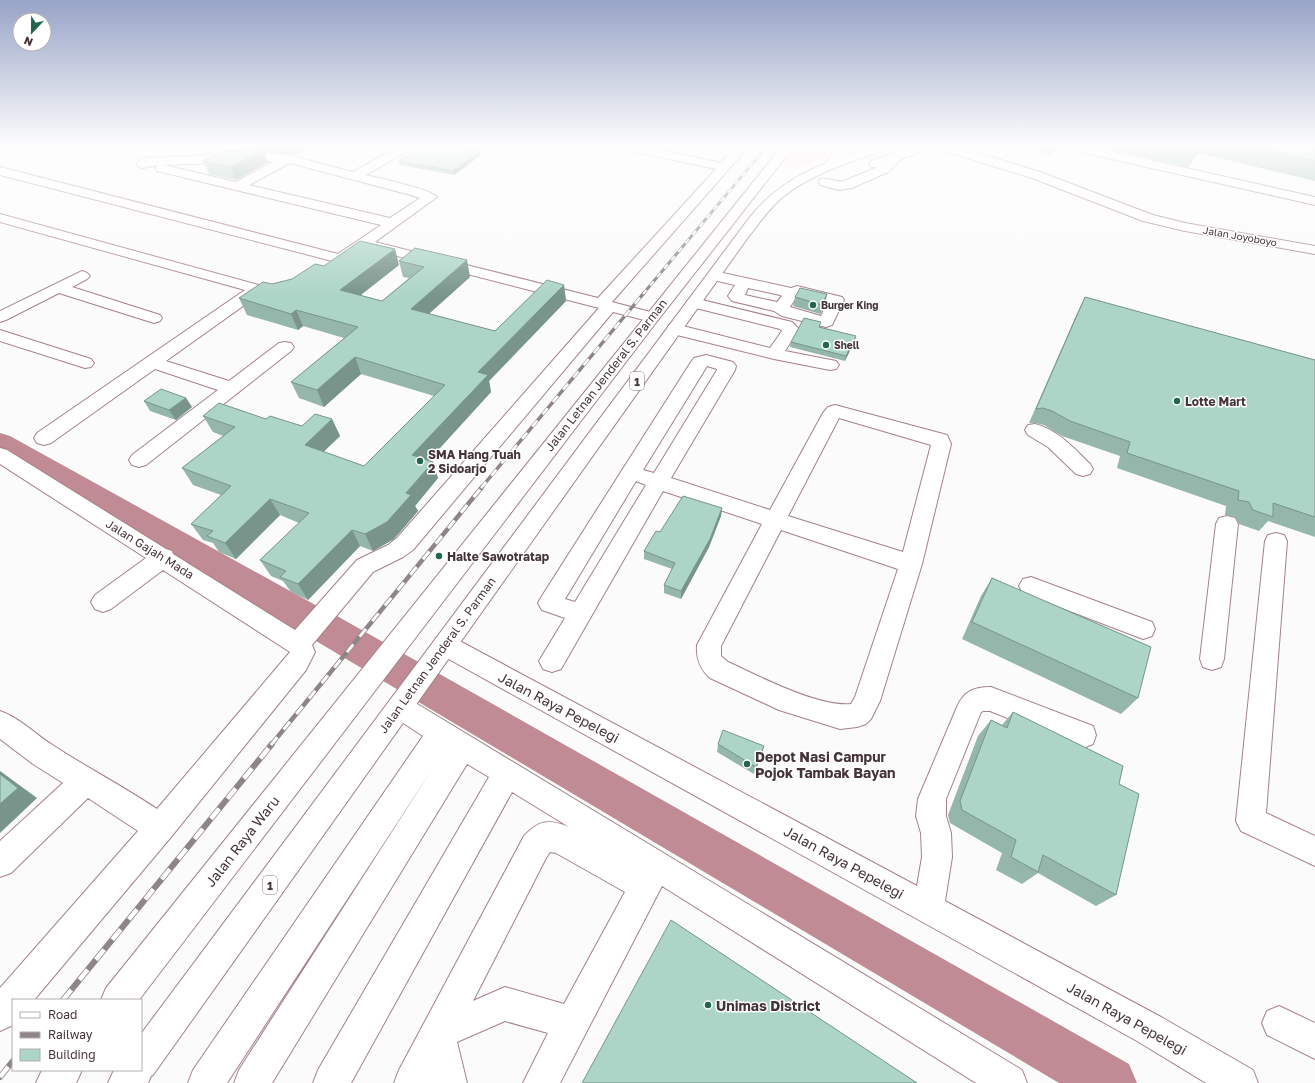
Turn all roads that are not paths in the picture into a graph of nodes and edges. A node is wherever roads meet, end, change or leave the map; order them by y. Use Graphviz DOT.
graph roads {
  1 [pos="96,196"];
  2 [pos="273,196"];
  3 [pos="425,196"];
  4 [pos="700,196"];
  5 [pos="747,196"];
  6 [pos="778,196"];
  7 [pos="1088,196"];
  8 [pos="1291,196"];
  9 [pos="1315,201"];
  10 [pos="0,218"];
  11 [pos="392,223"];
  12 [pos="364,243"];
  13 [pos="1315,250"];
  14 [pos="340,259"];
  15 [pos="322,271"];
  16 [pos="82,276"];
  17 [pos="714,276"];
  18 [pos="744,282"];
  19 [pos="298,287"];
  20 [pos="58,288"];
  21 [pos="257,289"];
  22 [pos="788,292"];
  23 [pos="0,301"];
  24 [pos="694,303"];
  25 [pos="606,305"];
  26 [pos="17,308"];
  27 [pos="780,308"];
  28 [pos="0,317"];
  29 [pos="652,317"];
  30 [pos="154,318"];
  31 [pos="675,329"];
  32 [pos="0,335"];
  33 [pos="285,347"];
  34 [pos="774,354"];
  35 [pos="151,362"];
  36 [pos="85,363"];
  37 [pos="830,365"];
  38 [pos="232,388"];
  39 [pos="1034,430"];
  40 [pos="44,438"];
  41 [pos="0,455"];
  42 [pos="140,460"];
  43 [pos="1083,469"];
  44 [pos="631,473"];
  45 [pos="658,481"];
  46 [pos="776,519"];
  47 [pos="1227,524"];
  48 [pos="1276,541"];
  49 [pos="164,558"];
  50 [pos="911,564"];
  51 [pos="1031,586"];
  52 [pos="103,602"];
  53 [pos="580,614"];
  54 [pos="1143,629"];
  55 [pos="298,644"];
  56 [pos="445,645"];
  57 [pos="1212,659"];
  58 [pos="552,661"];
  59 [pos="366,682"];
  60 [pos="400,707"];
  61 [pos="0,723"];
  62 [pos="1082,735"];
  63 [pos="452,739"];
  64 [pos="507,773"];
  65 [pos="85,781"];
  66 [pos="161,827"];
  67 [pos="1315,851"];
  68 [pos="0,862"];
  69 [pos="650,876"];
  70 [pos="928,908"];
  71 [pos="13,999"];
  72 [pos="119,999"];
  73 [pos="12,1000"];
  74 [pos="0,1014"];
  75 [pos="572,1023"];
  76 [pos="1278,1023"];
  77 [pos="1315,1028"];
  78 [pos="438,1033"];
  79 [pos="1315,1042"];
  80 [pos="142,1062"];
  81 [pos="63,1071"];
  82 [pos="135,1071"];
  83 [pos="54,1083"];
  84 [pos="126,1083"];
  85 [pos="206,1083"];
  86 [pos="252,1083"];
  87 [pos="331,1083"];
  88 [pos="412,1083"];
  89 [pos="449,1083"];
  90 [pos="541,1083"];
  91 [pos="1009,1083"];
  92 [pos="1240,1083"];
  1 -- 14 [label="main road"];
  2 -- 11 [label="main road"];
  3 -- 11 [label="main road"];
  4 -- 25 [label="main road"];
  5 -- 29 [label="main road, Jalan Letnan Jenderal S. Parman / 1"];
  6 -- 17 [label="main road, Jalan Letnan Jenderal S. Parman / 1"];
  7 -- 13 [label="main road, Jalan Joyoboyo"];
  8 -- 9 [label="main road"];
  10 -- 21 [label="main road"];
  11 -- 12 [label="main road"];
  12 -- 14 [label="main road"];
  12 -- 25 [label="main road"];
  14 -- 15 [label="main road"];
  16 -- 20 [label="main road"];
  17 -- 18 [label="main road"];
  17 -- 24 [label="main road, Jalan Letnan Jenderal S. Parman / 1"];
  18 -- 22 [label="main road"];
  18 -- 27 [label="main road"];
  19 -- 21 [label="main road"];
  20 -- 26 [label="main road"];
  20 -- 30 [label="main road"];
  21 -- 35 [label="main road"];
  22 -- 27 [label="main road"];
  22 -- 27 [label="main road"];
  23 -- 26 [label="main road"];
  24 -- 31 [label="main road, Jalan Letnan Jenderal S. Parman / 1"];
  24 -- 34 [label="main road"];
  25 -- 29 [label="main road"];
  25 -- 55 [label="main road"];
  26 -- 28 [label="main road"];
  29 -- 59 [label="main road, Jalan Letnan Jenderal S. Parman / 1"];
  31 -- 34 [label="main road"];
  31 -- 56 [label="main road, Jalan Letnan Jenderal S. Parman / 1"];
  32 -- 36 [label="main road"];
  33 -- 38 [label="main road"];
  34 -- 37 [label="main road"];
  35 -- 38 [label="main road"];
  35 -- 40 [label="main road"];
  38 -- 42 [label="main road"];
  39 -- 43 [label="main road"];
  41 -- 49 [label="main road, Jalan Gajah Mada"];
  44 -- 45 [label="main road"];
  44 -- 45 [label="main road"];
  44 -- 53 [label="main road"];
  45 -- 46 [label="main road"];
  45 -- 53 [label="main road"];
  46 -- 50 [label="main road"];
  46 -- 50 [label="main road"];
  46 -- 50 [label="main road"];
  47 -- 57 [label="main road"];
  48 -- 67 [label="main road"];
  49 -- 52 [label="main road"];
  49 -- 55 [label="main road, Jalan Gajah Mada"];
  51 -- 54 [label="main road"];
  53 -- 58 [label="main road"];
  55 -- 66 [label="main road"];
  56 -- 60 [label="main road, Jalan Letnan Jenderal S. Parman / 1"];
  56 -- 70 [label="main road, Jalan Raya Pepelegi"];
  59 -- 72 [label="main road, Jalan Raya Waru / 1"];
  60 -- 63 [label="main road"];
  60 -- 80 [label="main road, Jalan Letnan Jenderal S. Parman / 1"];
  61 -- 65 [label="main road"];
  62 -- 70 [label="main road"];
  63 -- 64 [label="main road"];
  63 -- 85 [label="main road"];
  63 -- 86 [label="main road"];
  64 -- 69 [label="main road"];
  64 -- 87 [label="main road"];
  65 -- 66 [label="main road"];
  65 -- 68 [label="main road"];
  66 -- 71 [label="main road"];
  69 -- 75 [label="main road"];
  69 -- 78 [label="main road"];
  69 -- 91 [label="main road"];
  70 -- 92 [label="main road, Jalan Raya Pepelegi"];
  73 -- 74 [label="main road"];
  75 -- 78 [label="main road"];
  75 -- 90 [label="main road"];
  76 -- 79 [label="main road"];
  77 -- 79 [label="main road"];
  78 -- 88 [label="main road"];
  78 -- 89 [label="main road"];
  81 -- 83 [label="main road"];
  82 -- 84 [label="main road"];
}
